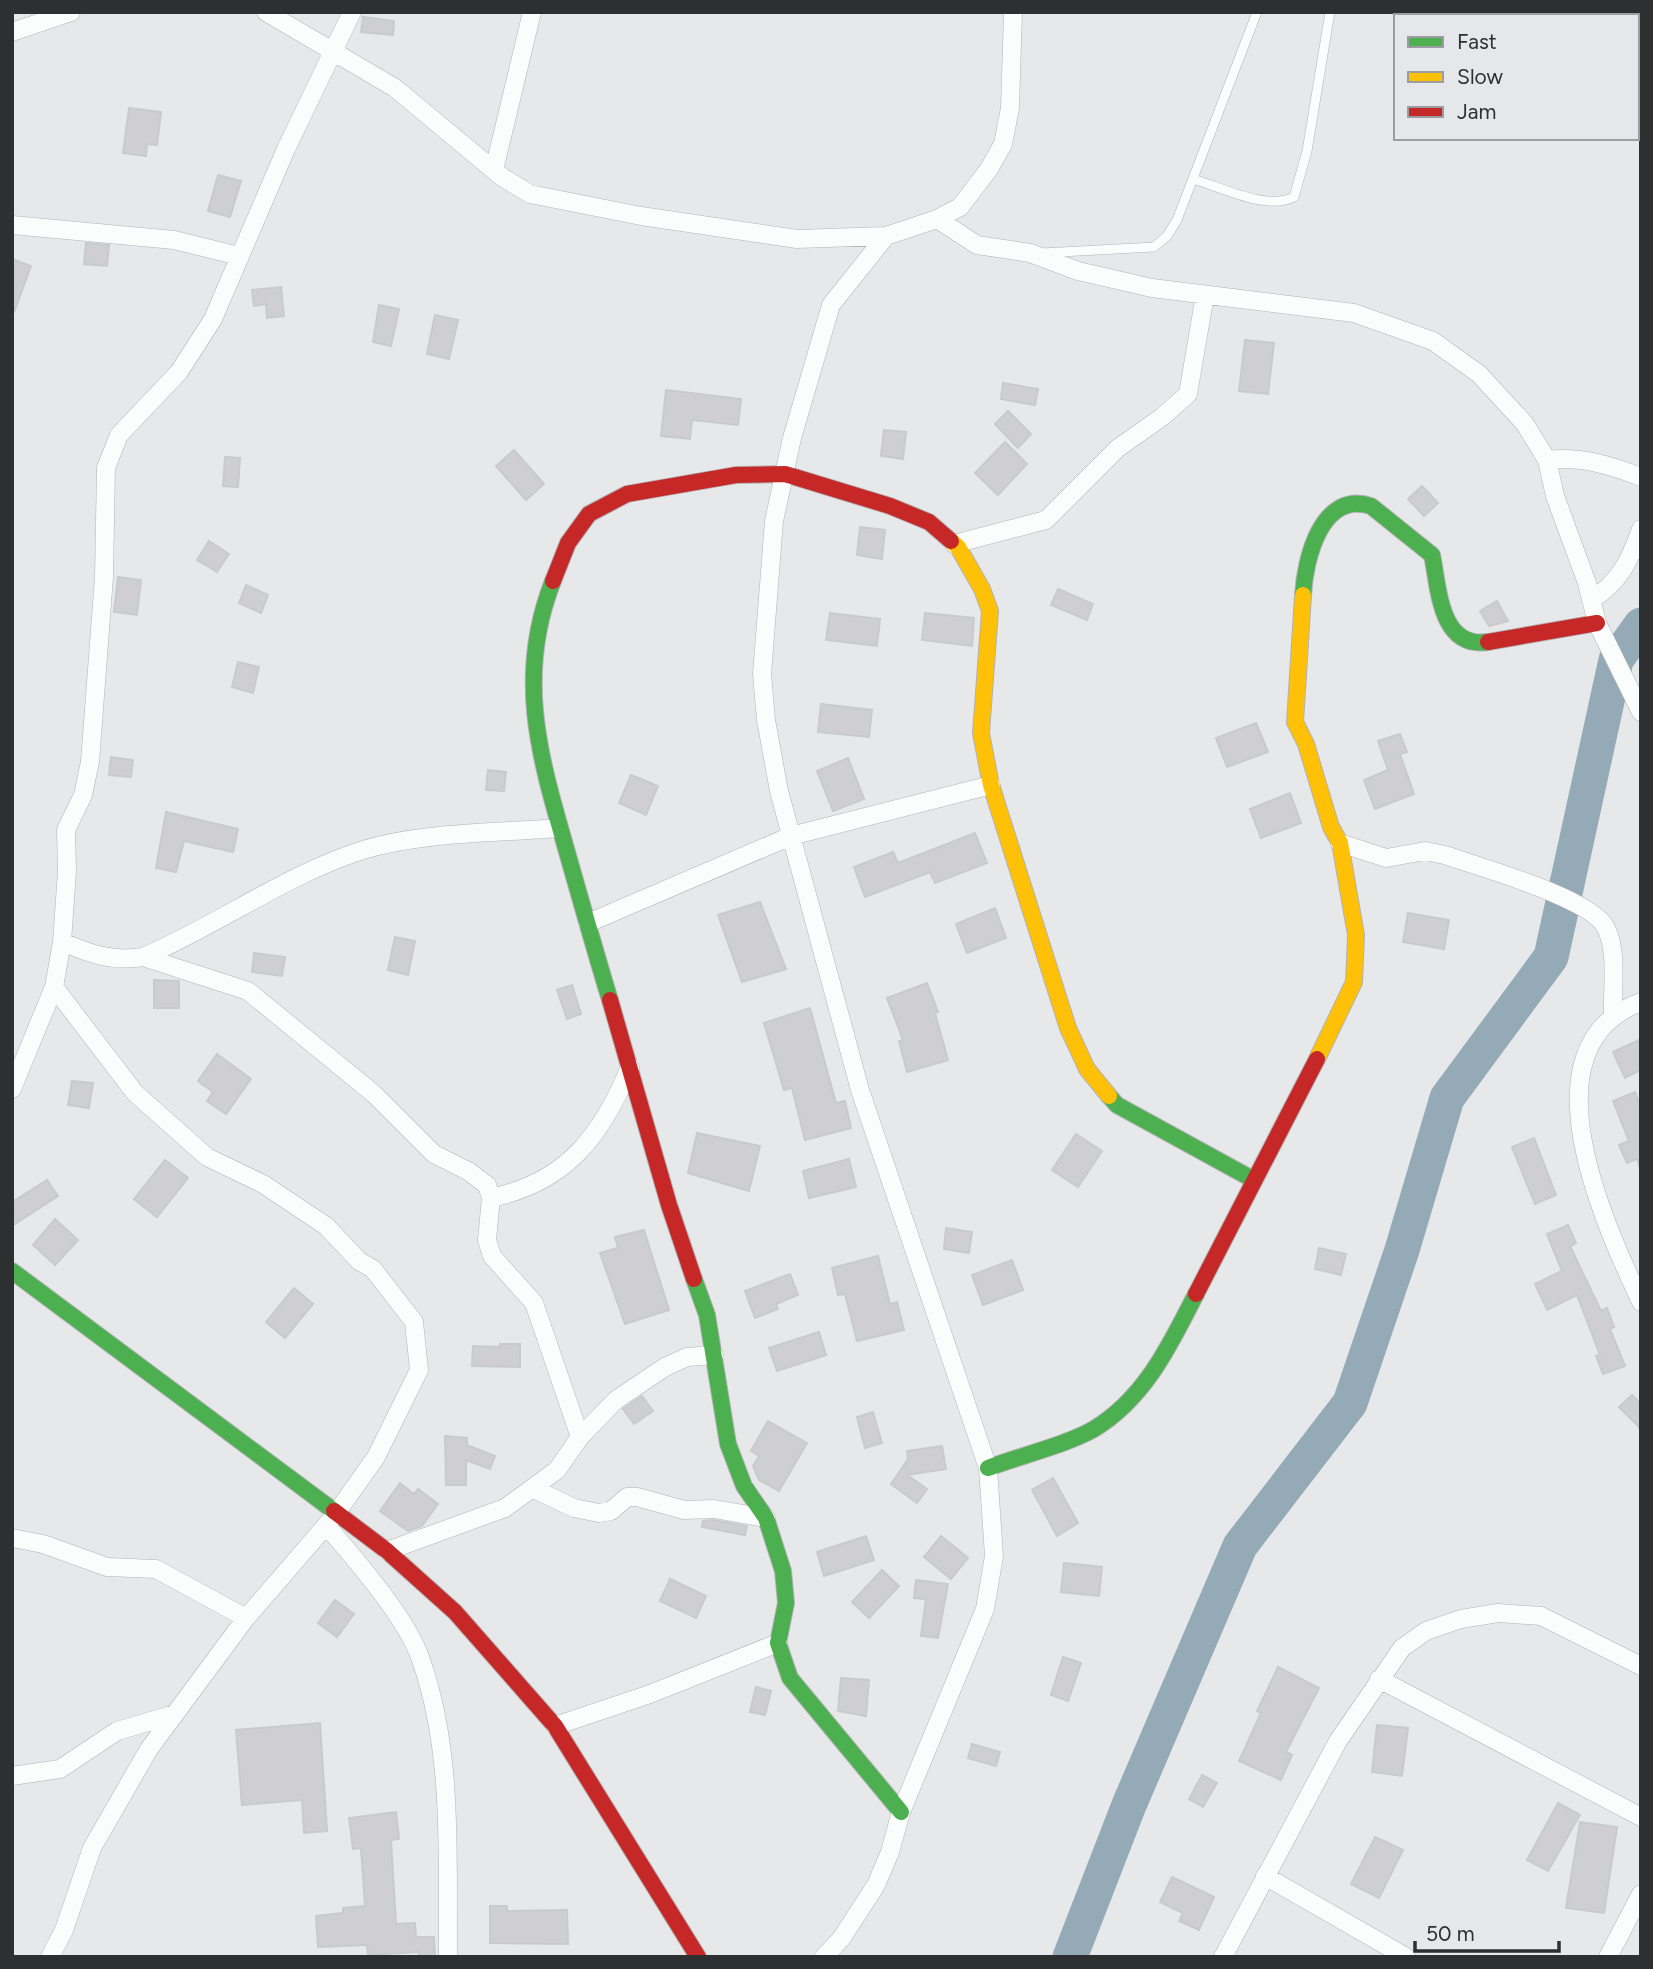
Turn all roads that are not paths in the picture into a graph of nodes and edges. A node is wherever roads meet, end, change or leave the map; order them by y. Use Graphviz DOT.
graph roads {
  1 [pos="71,12"];
  2 [pos="266,12"];
  3 [pos="352,12"];
  4 [pos="532,12"];
  5 [pos="1013,12"];
  6 [pos="1257,12"];
  7 [pos="1330,12"];
  8 [pos="12,32"];
  9 [pos="332,50"];
  10 [pos="494,170"];
  11 [pos="1193,179"];
  12 [pos="937,219"];
  13 [pos="12,225"];
  14 [pos="886,236"];
  15 [pos="1030,254"];
  16 [pos="239,256"];
  17 [pos="1205,295"];
  18 [pos="1547,460"];
  19 [pos="785,474"];
  20 [pos="1641,477"];
  21 [pos="1641,529"];
  22 [pos="954,544"];
  23 [pos="1591,600"];
  24 [pos="1597,623"];
  25 [pos="1641,712"];
  26 [pos="991,785"];
  27 [pos="558,828"];
  28 [pos="792,836"];
  29 [pos="1340,843"];
  30 [pos="589,923"];
  31 [pos="62,942"];
  32 [pos="143,957"];
  33 [pos="54,987"];
  34 [pos="1641,1002"];
  35 [pos="1613,1014"];
  36 [pos="630,1067"];
  37 [pos="12,1089"];
  38 [pos="1254,1180"];
  39 [pos="491,1198"];
  40 [pos="12,1271"];
  41 [pos="1641,1302"];
  42 [pos="714,1355"];
  43 [pos="580,1437"];
  44 [pos="988,1468"];
  45 [pos="534,1489"];
  46 [pos="766,1518"];
  47 [pos="330,1520"];
  48 [pos="12,1538"];
  49 [pos="387,1552"];
  50 [pos="246,1618"];
  51 [pos="778,1643"];
  52 [pos="1641,1666"];
  53 [pos="1379,1679"];
  54 [pos="175,1714"];
  55 [pos="555,1726"];
  56 [pos="12,1776"];
  57 [pos="901,1812"];
  58 [pos="1641,1817"];
  59 [pos="1265,1876"];
  60 [pos="1641,1895"];
  61 [pos="50,1957"];
  62 [pos="448,1957"];
  63 [pos="698,1957"];
  64 [pos="824,1957"];
  65 [pos="1223,1957"];
  66 [pos="1406,1957"];
  67 [pos="1608,1957"];
  1 -- 8 [label="street"];
  2 -- 9 [label="street"];
  3 -- 9 [label="street"];
  4 -- 10 [label="street"];
  5 -- 12 [label="street"];
  6 -- 11 [label="lane"];
  7 -- 11 [label="lane"];
  9 -- 10 [label="street"];
  9 -- 16 [label="street"];
  10 -- 14 [label="street"];
  11 -- 15 [label="lane"];
  12 -- 14 [label="street"];
  12 -- 15 [label="street"];
  13 -- 16 [label="street"];
  14 -- 19 [label="street"];
  15 -- 17 [label="street"];
  16 -- 31 [label="street"];
  17 -- 18 [label="street"];
  17 -- 22 [label="street"];
  18 -- 20 [label="street"];
  18 -- 23 [label="street"];
  19 -- 22 [label="street"];
  19 -- 27 [label="street"];
  19 -- 28 [label="street"];
  21 -- 23 [label="street"];
  22 -- 26 [label="street"];
  23 -- 24 [label="street"];
  24 -- 25 [label="street"];
  24 -- 29 [label="street"];
  26 -- 28 [label="street"];
  26 -- 38 [label="street"];
  27 -- 30 [label="street"];
  27 -- 32 [label="street"];
  28 -- 30 [label="street"];
  28 -- 44 [label="street"];
  29 -- 35 [label="street"];
  29 -- 38 [label="street"];
  30 -- 36 [label="street"];
  31 -- 32 [label="street"];
  31 -- 33 [label="street"];
  32 -- 39 [label="street"];
  33 -- 37 [label="street"];
  33 -- 47 [label="street"];
  34 -- 35 [label="street"];
  35 -- 41 [label="street"];
  36 -- 39 [label="street"];
  36 -- 42 [label="street"];
  38 -- 44 [label="street"];
  39 -- 43 [label="street"];
  40 -- 47 [label="street"];
  42 -- 43 [label="street"];
  42 -- 46 [label="street"];
  43 -- 45 [label="street"];
  44 -- 57 [label="street"];
  45 -- 46 [label="street"];
  45 -- 49 [label="street"];
  46 -- 51 [label="street"];
  47 -- 49 [label="street"];
  47 -- 50 [label="street"];
  47 -- 62 [label="street"];
  48 -- 50 [label="street"];
  49 -- 55 [label="street"];
  50 -- 54 [label="street"];
  51 -- 55 [label="street"];
  51 -- 57 [label="street"];
  52 -- 53 [label="street"];
  53 -- 58 [label="street"];
  53 -- 59 [label="street"];
  54 -- 56 [label="street"];
  54 -- 61 [label="street"];
  55 -- 63 [label="street"];
  57 -- 64 [label="street"];
  59 -- 65 [label="street"];
  59 -- 66 [label="street"];
  60 -- 67 [label="street"];
}
